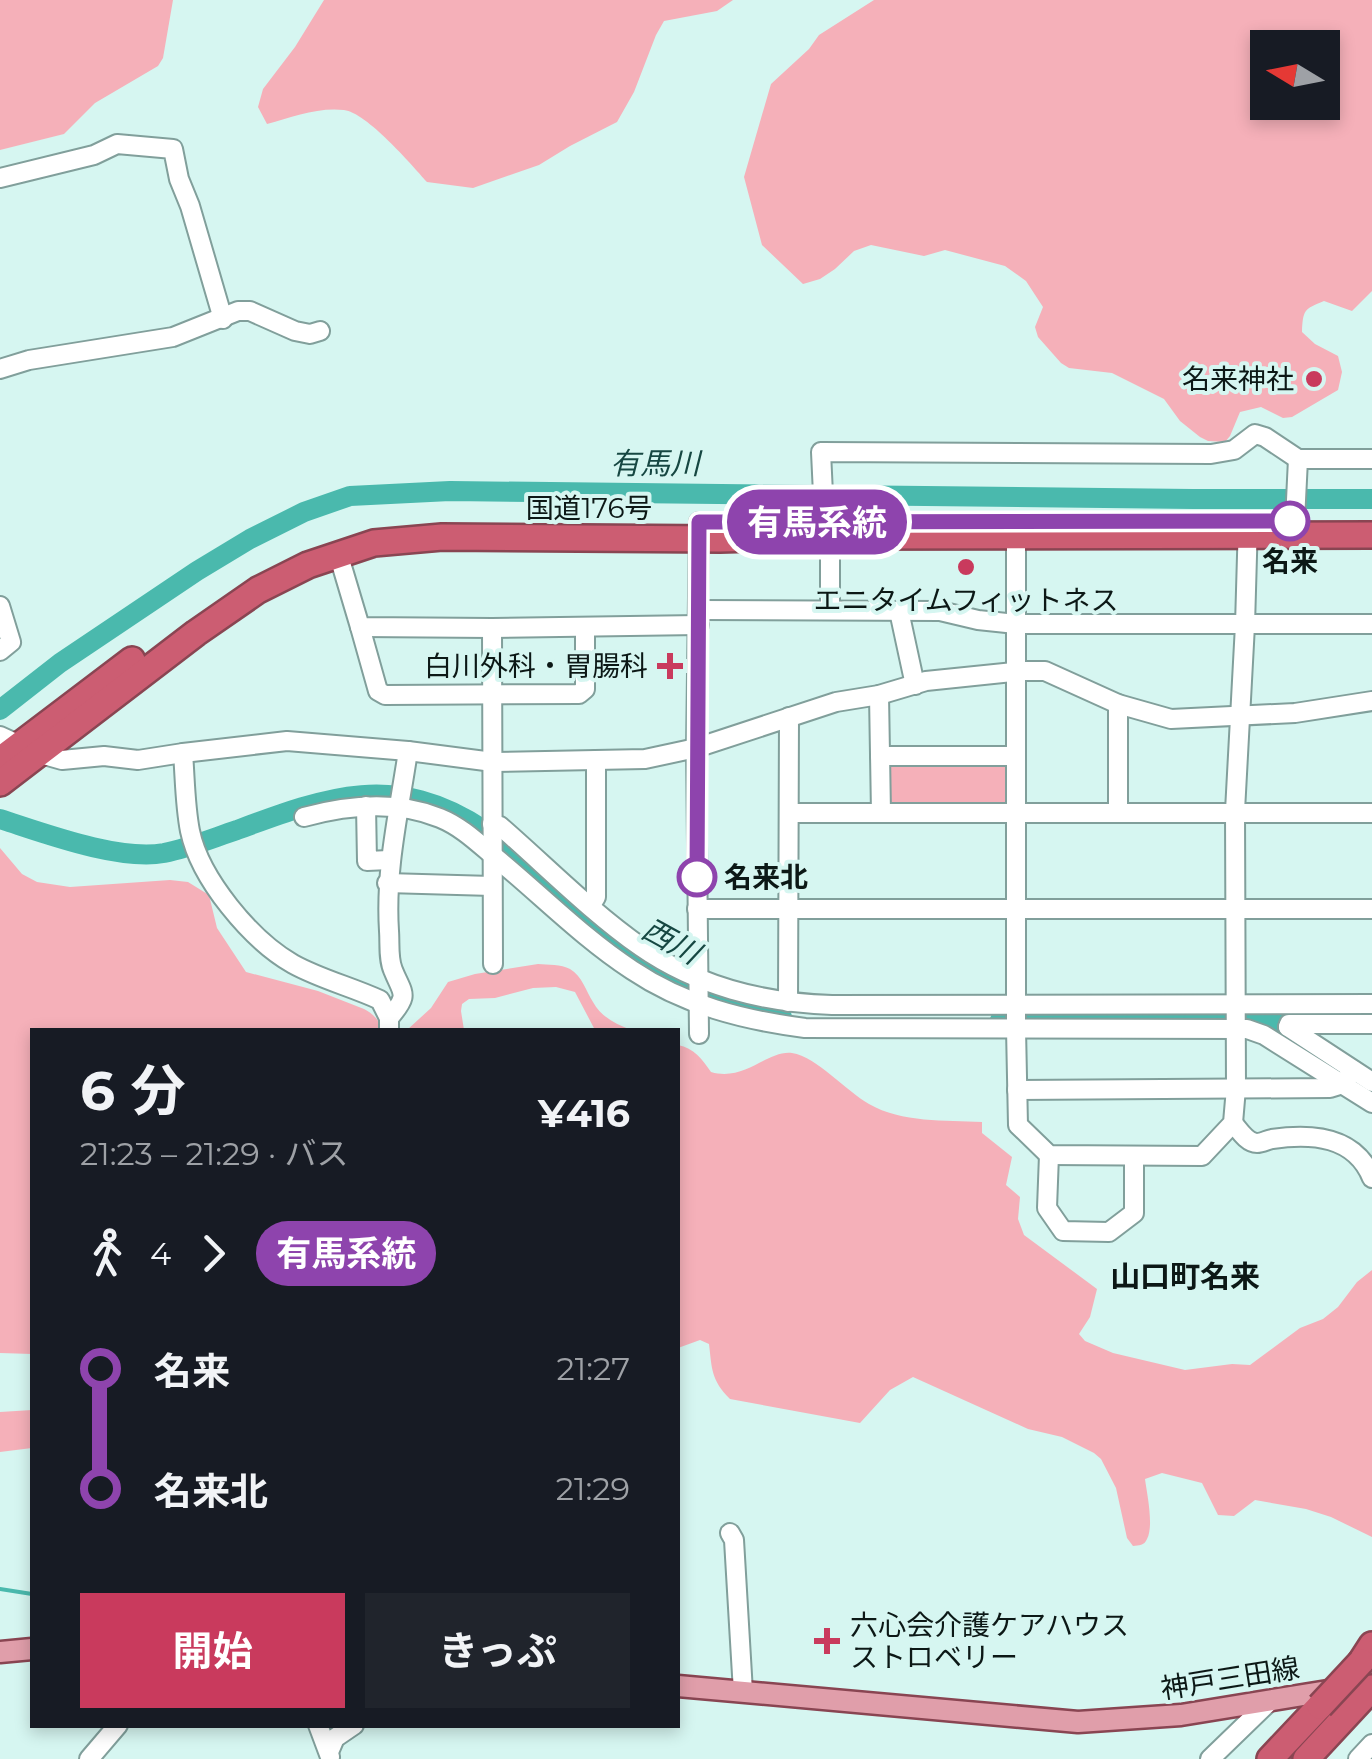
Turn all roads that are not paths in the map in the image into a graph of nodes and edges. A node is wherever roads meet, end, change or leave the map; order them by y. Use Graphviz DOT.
graph roads {
  1 [pos="0,178"];
  2 [pos="223,318"];
  3 [pos="320,331"];
  4 [pos="0,368"];
  5 [pos="1372,459"];
  6 [pos="1298,460"];
  7 [pos="1295,516"];
  8 [pos="1372,521"];
  9 [pos="826,527"];
  10 [pos="1247,528"];
  11 [pos="699,530"];
  12 [pos="1372,535"];
  13 [pos="1016,537"];
  14 [pos="338,552"];
  15 [pos="0,606"];
  16 [pos="830,610"];
  17 [pos="898,610"];
  18 [pos="699,618"];
  19 [pos="1016,624"];
  20 [pos="1245,624"];
  21 [pos="1372,624"];
  22 [pos="360,627"];
  23 [pos="585,627"];
  24 [pos="492,628"];
  25 [pos="0,651"];
  26 [pos="1014,672"];
  27 [pos="915,684"];
  28 [pos="492,694"];
  29 [pos="878,695"];
  30 [pos="1372,701"];
  31 [pos="1118,704"];
  32 [pos="789,717"];
  33 [pos="1240,717"];
  34 [pos="14,748"];
  35 [pos="696,748"];
  36 [pos="408,751"];
  37 [pos="183,753"];
  38 [pos="880,756"];
  39 [pos="1015,756"];
  40 [pos="596,760"];
  41 [pos="492,762"];
  42 [pos="0,782"];
  43 [pos="366,806"];
  44 [pos="399,808"];
  45 [pos="1235,812"];
  46 [pos="789,813"];
  47 [pos="881,813"];
  48 [pos="1118,813"];
  49 [pos="1372,813"];
  50 [pos="1016,814"];
  51 [pos="304,817"];
  52 [pos="492,824"];
  53 [pos="492,855"];
  54 [pos="390,860"];
  55 [pos="387,883"];
  56 [pos="492,886"];
  57 [pos="591,905"];
  58 [pos="1372,908"];
  59 [pos="697,909"];
  60 [pos="789,909"];
  61 [pos="1236,909"];
  62 [pos="1016,910"];
  63 [pos="494,964"];
  64 [pos="699,979"];
  65 [pos="788,1002"];
  66 [pos="1372,1004"];
  67 [pos="700,1005"];
  68 [pos="1016,1005"];
  69 [pos="1236,1016"];
  70 [pos="389,1024"];
  71 [pos="1372,1024"];
  72 [pos="1016,1029"];
  73 [pos="699,1034"];
  74 [pos="1348,1077"];
  75 [pos="1372,1082"];
  76 [pos="1236,1088"];
  77 [pos="1017,1090"];
  78 [pos="1372,1103"];
  79 [pos="1233,1124"];
  80 [pos="1048,1154"];
  81 [pos="1134,1156"];
  82 [pos="1372,1178"];
  83 [pos="730,1534"];
  84 [pos="30,1649"];
  85 [pos="0,1652"];
  86 [pos="1368,1652"];
  87 [pos="680,1686"];
  88 [pos="743,1692"];
  89 [pos="1367,1693"];
  90 [pos="1271,1700"];
  91 [pos="115,1728"];
  92 [pos="319,1728"];
  93 [pos="350,1728"];
  94 [pos="1372,1744"];
  95 [pos="330,1755"];
  96 [pos="89,1759"];
  97 [pos="1210,1759"];
  98 [pos="1270,1759"];
  99 [pos="1306,1759"];
  100 [pos="1358,1759"];
  1 -- 2 [label="street"];
  2 -- 3 [label="street"];
  2 -- 4 [label="street"];
  5 -- 6 [label="street"];
  6 -- 7 [label="street"];
  6 -- 9 [label="street"];
  7 -- 8 [label="highway, 国道176号"];
  7 -- 10 [label="highway, 国道176号"];
  9 -- 10 [label="highway, 国道176号"];
  9 -- 11 [label="highway, 国道176号"];
  9 -- 13 [label="highway, 国道176号"];
  9 -- 16 [label="street"];
  10 -- 12 [label="highway, 国道176号"];
  10 -- 13 [label="highway, 国道176号"];
  10 -- 20 [label="street"];
  11 -- 14 [label="highway, 国道176号"];
  11 -- 18 [label="street"];
  11 -- 34 [label="highway, 国道176号"];
  13 -- 19 [label="street"];
  14 -- 22 [label="street"];
  14 -- 34 [label="highway, 国道176号"];
  15 -- 25 [label="street"];
  16 -- 17 [label="street"];
  16 -- 18 [label="street"];
  17 -- 19 [label="street"];
  17 -- 27 [label="street"];
  18 -- 23 [label="street"];
  18 -- 35 [label="street"];
  19 -- 20 [label="street"];
  19 -- 26 [label="street"];
  20 -- 21 [label="street"];
  20 -- 33 [label="street"];
  22 -- 24 [label="street"];
  22 -- 28 [label="street"];
  23 -- 24 [label="street"];
  23 -- 28 [label="street"];
  24 -- 28 [label="street"];
  26 -- 27 [label="street"];
  26 -- 31 [label="street"];
  26 -- 39 [label="street"];
  27 -- 29 [label="street"];
  28 -- 41 [label="street"];
  29 -- 32 [label="street"];
  29 -- 38 [label="street"];
  30 -- 33 [label="street"];
  31 -- 33 [label="street"];
  31 -- 48 [label="street"];
  32 -- 35 [label="street"];
  32 -- 46 [label="street"];
  33 -- 45 [label="street"];
  34 -- 37 [label="street"];
  34 -- 42 [label="highway, 国道176号"];
  35 -- 40 [label="street"];
  35 -- 59 [label="street"];
  36 -- 37 [label="street"];
  36 -- 41 [label="street"];
  36 -- 44 [label="street"];
  37 -- 70 [label="street"];
  38 -- 39 [label="street"];
  38 -- 47 [label="street"];
  39 -- 50 [label="street"];
  40 -- 41 [label="street"];
  40 -- 57 [label="street"];
  41 -- 52 [label="street"];
  43 -- 44 [label="street"];
  43 -- 51 [label="street"];
  43 -- 54 [label="street"];
  44 -- 53 [label="street"];
  44 -- 54 [label="street"];
  45 -- 48 [label="street"];
  45 -- 49 [label="street"];
  45 -- 61 [label="street"];
  46 -- 47 [label="street"];
  46 -- 60 [label="street"];
  47 -- 50 [label="street"];
  48 -- 50 [label="street"];
  50 -- 62 [label="street"];
  52 -- 53 [label="street"];
  52 -- 57 [label="street"];
  53 -- 56 [label="street"];
  53 -- 67 [label="street"];
  54 -- 55 [label="street"];
  55 -- 56 [label="street"];
  55 -- 70 [label="street"];
  56 -- 63 [label="street"];
  57 -- 64 [label="street"];
  58 -- 61 [label="street"];
  59 -- 60 [label="street"];
  59 -- 64 [label="street"];
  60 -- 62 [label="street"];
  60 -- 65 [label="street"];
  61 -- 62 [label="street"];
  61 -- 69 [label="street"];
  62 -- 68 [label="street"];
  64 -- 65 [label="street"];
  64 -- 67 [label="street"];
  65 -- 68 [label="street"];
  66 -- 69 [label="street"];
  67 -- 72 [label="street"];
  67 -- 73 [label="street"];
  68 -- 69 [label="street"];
  68 -- 72 [label="street"];
  69 -- 72 [label="street"];
  69 -- 74 [label="street"];
  69 -- 76 [label="street"];
  71 -- 74 [label="street"];
  72 -- 77 [label="street"];
  74 -- 75 [label="street"];
  74 -- 76 [label="street"];
  74 -- 78 [label="street"];
  76 -- 77 [label="street"];
  76 -- 79 [label="street"];
  77 -- 80 [label="street"];
  79 -- 81 [label="street"];
  79 -- 82 [label="street"];
  80 -- 81 [label="street"];
  80 -- 81 [label="street"];
  83 -- 88 [label="street"];
  84 -- 85 [label="main road"];
  86 -- 98 [label="highway, bridge"];
  87 -- 88 [label="main road, 神戸三田線"];
  88 -- 90 [label="main road, 神戸三田線"];
  89 -- 90 [label="main road, 神戸三田線"];
  89 -- 99 [label="highway"];
  90 -- 97 [label="street"];
  91 -- 96 [label="street"];
  92 -- 95 [label="street"];
  93 -- 95 [label="street"];
  94 -- 100 [label="street"];
}
